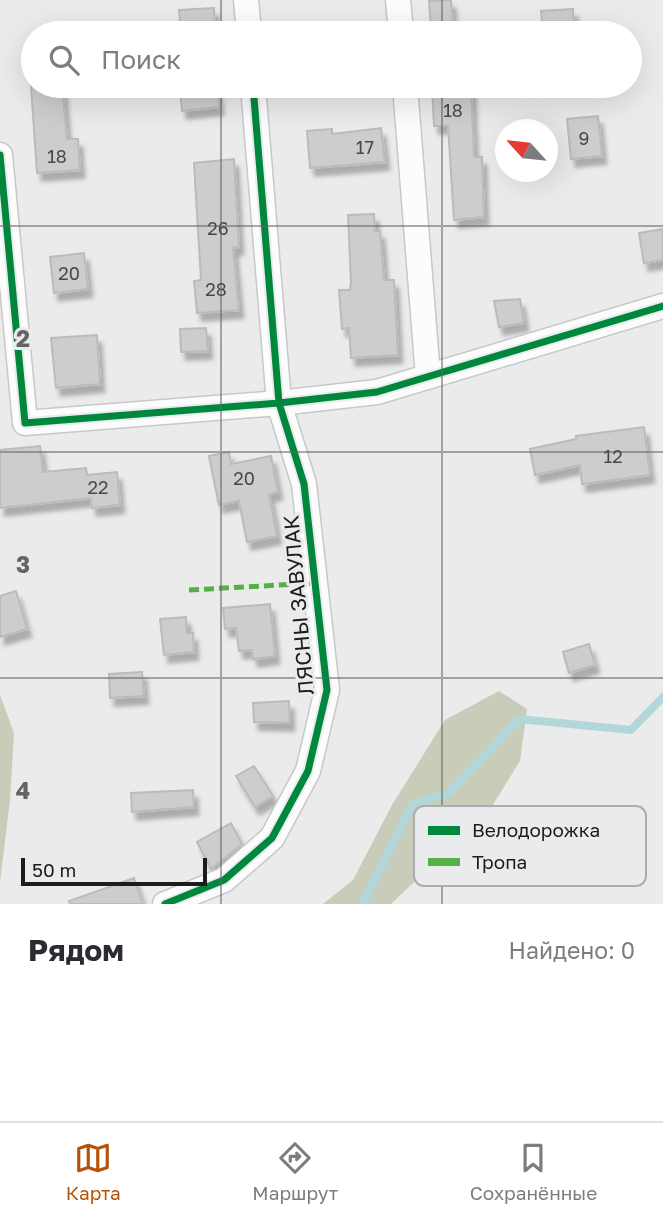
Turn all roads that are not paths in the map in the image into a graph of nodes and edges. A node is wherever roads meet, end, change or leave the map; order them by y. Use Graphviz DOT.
graph roads {
  1 [pos="246,0"];
  2 [pos="398,0"];
  3 [pos="248,21"];
  4 [pos="400,21"];
  5 [pos="254,98"];
  6 [pos="406,98"];
  7 [pos="0,155"];
  8 [pos="663,306"];
  9 [pos="428,377"];
  10 [pos="279,403"];
  11 [pos="165,904"];
  1 -- 3 [label="street"];
  2 -- 4 [label="street"];
  5 -- 10 [label="street, ЛЯСНЫ ЗАВУЛАК"];
  6 -- 9 [label="street"];
  7 -- 10 [label="street"];
  8 -- 9 [label="street"];
  9 -- 10 [label="street"];
  10 -- 11 [label="street, ЛЯСНЫ ЗАВУЛАК"];
}
